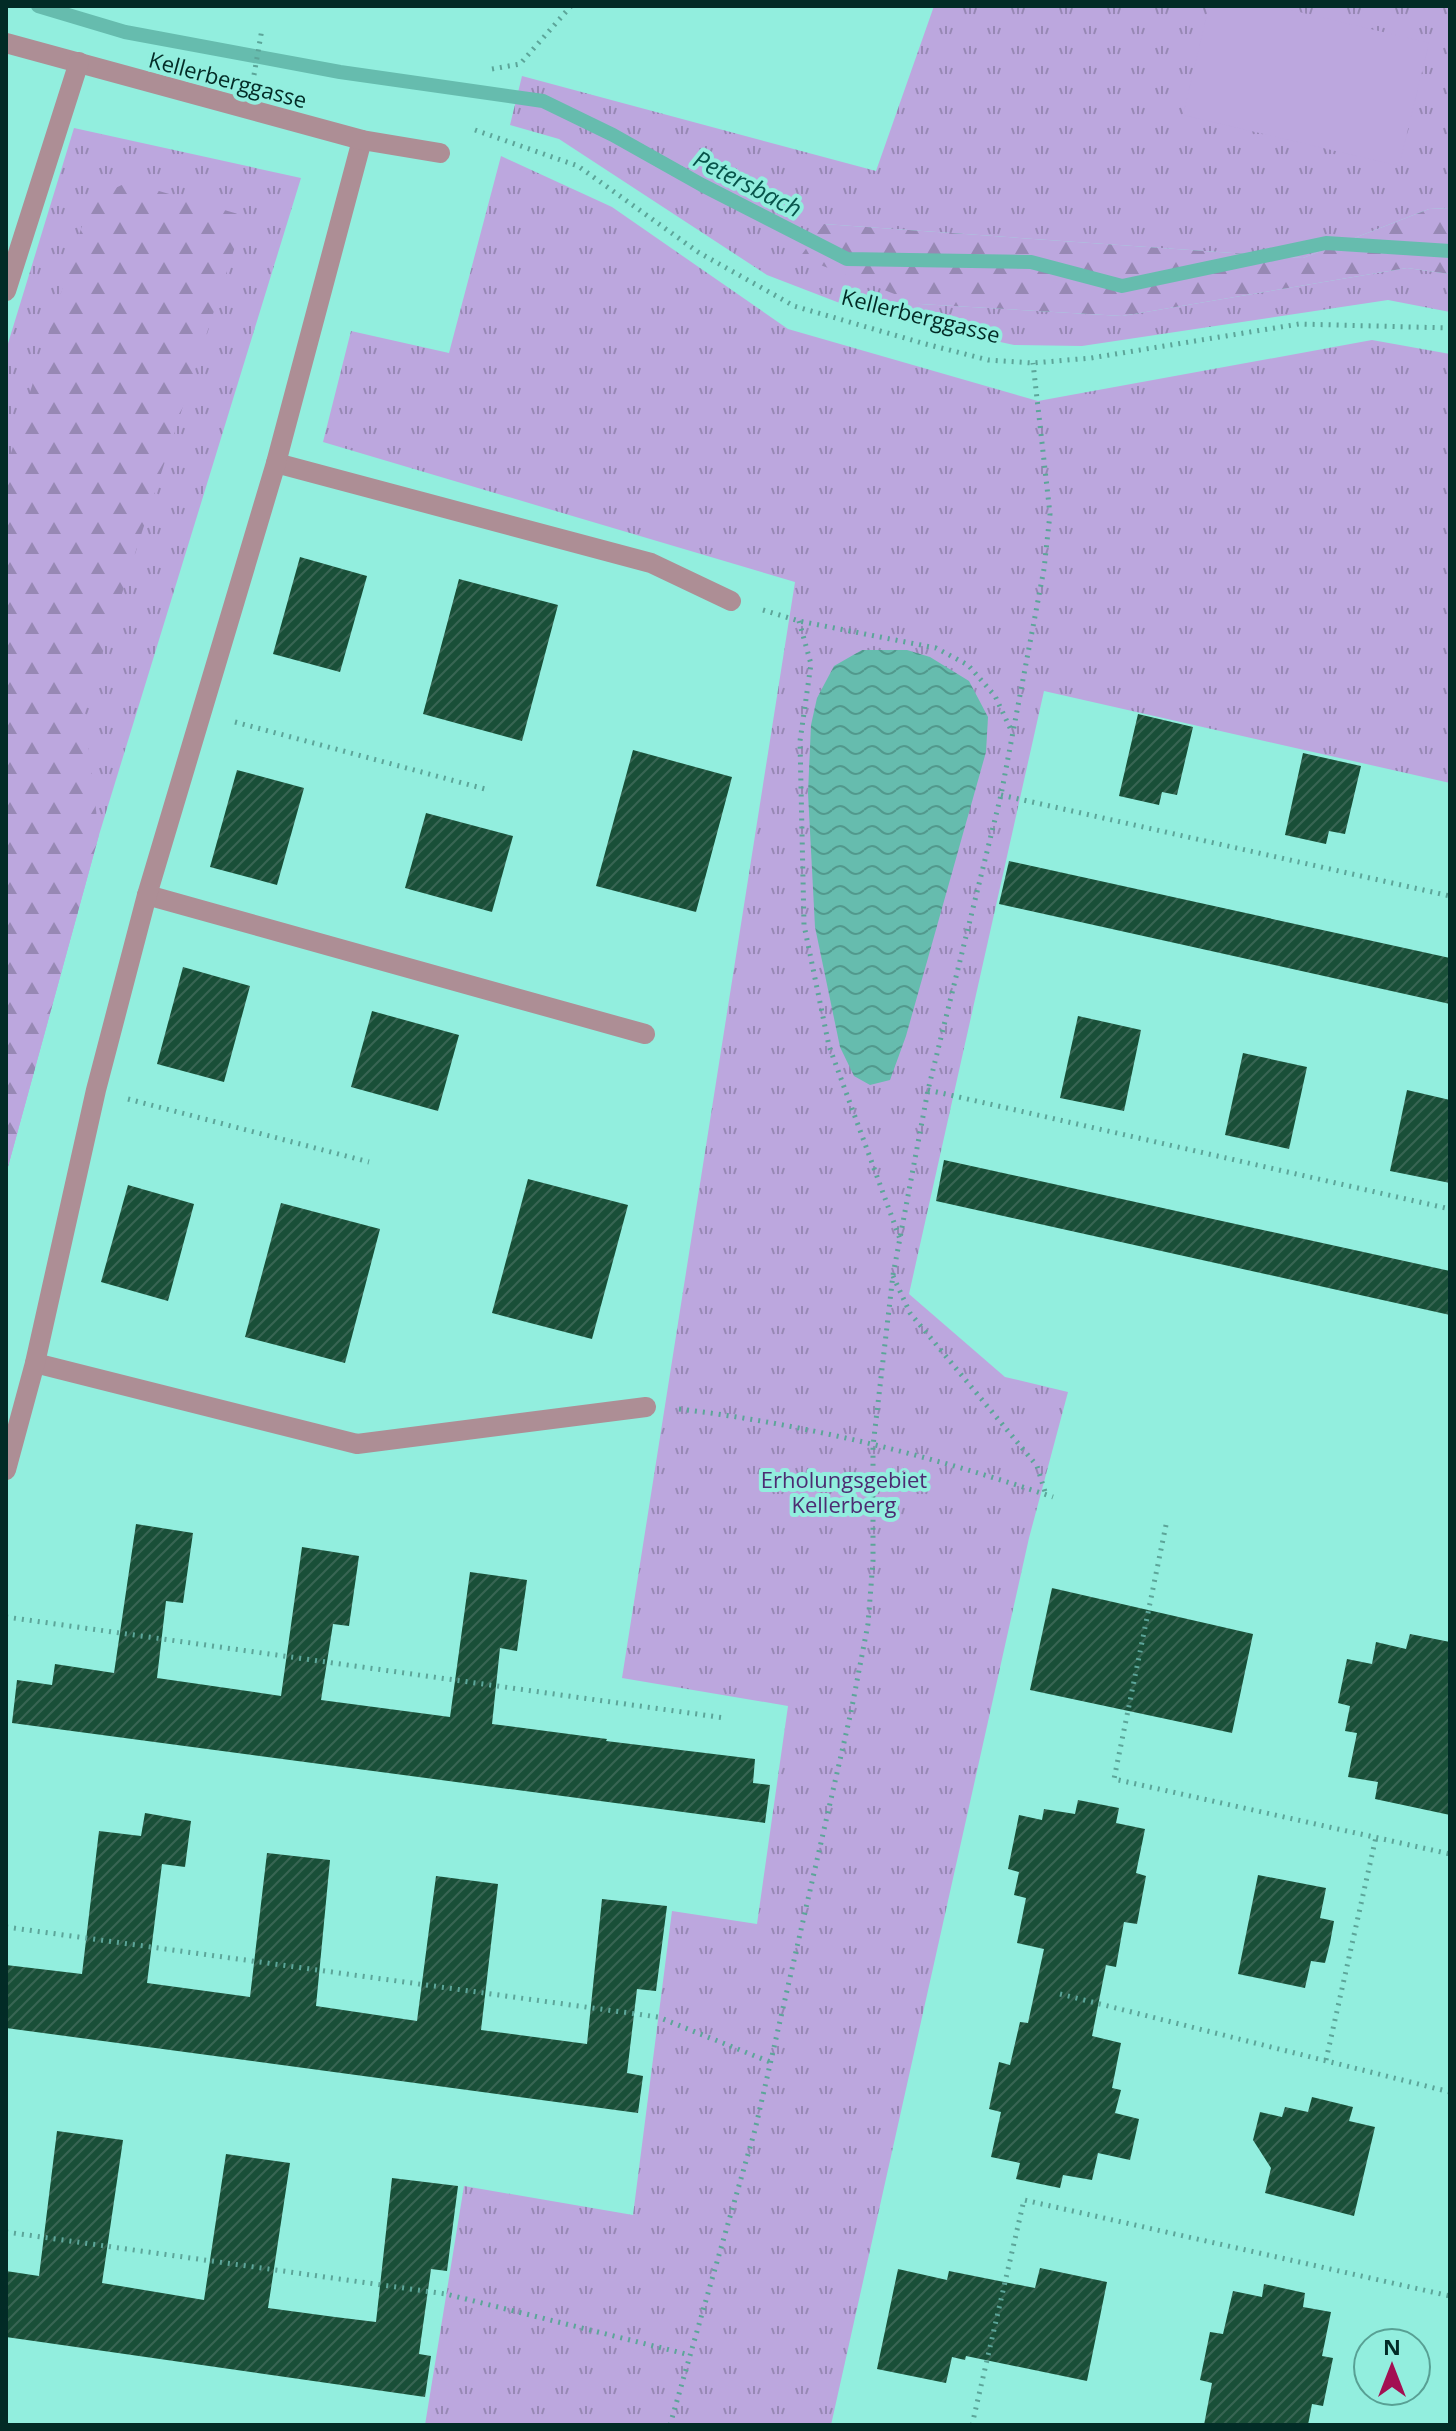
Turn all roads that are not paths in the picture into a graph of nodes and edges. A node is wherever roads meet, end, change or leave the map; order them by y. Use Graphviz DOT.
graph roads {
  1 [pos="6,43"];
  2 [pos="79,62"];
  3 [pos="362,140"];
  4 [pos="440,153"];
  5 [pos="6,291"];
  6 [pos="276,463"];
  7 [pos="731,601"];
  8 [pos="147,895"];
  9 [pos="645,1034"];
  10 [pos="35,1363"];
  11 [pos="646,1407"];
  12 [pos="6,1470"];
  1 -- 2 [label="street, Kellerberggasse"];
  2 -- 3 [label="street, Kellerberggasse"];
  2 -- 5 [label="street"];
  3 -- 4 [label="street, Kellerberggasse"];
  3 -- 6 [label="street"];
  6 -- 7 [label="street"];
  6 -- 8 [label="street"];
  8 -- 9 [label="street"];
  8 -- 10 [label="street"];
  10 -- 11 [label="street"];
  10 -- 12 [label="street"];
}
